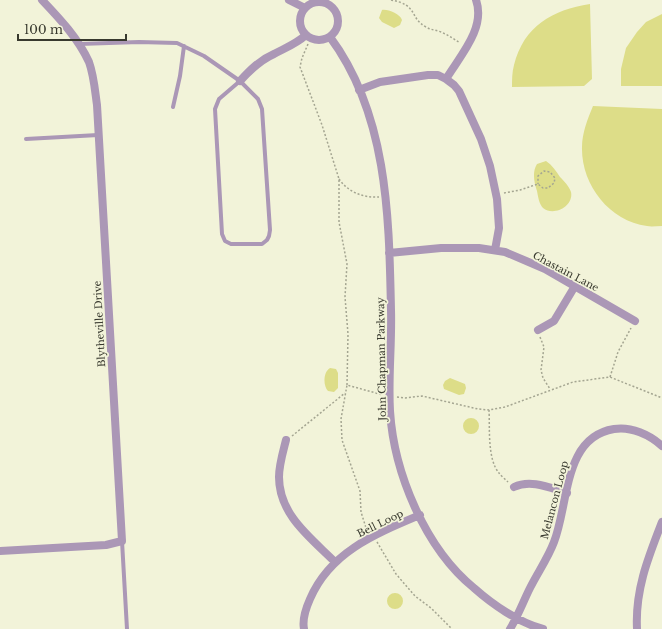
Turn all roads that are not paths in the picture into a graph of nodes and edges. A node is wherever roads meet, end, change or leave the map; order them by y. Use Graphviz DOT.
graph roads {
  1 [pos="42,0"];
  2 [pos="289,0"];
  3 [pos="476,0"];
  4 [pos="327,2"];
  5 [pos="305,8"];
  6 [pos="308,37"];
  7 [pos="330,37"];
  8 [pos="79,44"];
  9 [pos="184,46"];
  10 [pos="446,79"];
  11 [pos="240,81"];
  12 [pos="359,90"];
  13 [pos="173,107"];
  14 [pos="98,135"];
  15 [pos="26,139"];
  16 [pos="495,250"];
  17 [pos="389,253"];
  18 [pos="575,286"];
  19 [pos="634,321"];
  20 [pos="538,330"];
  21 [pos="286,440"];
  22 [pos="662,446"];
  23 [pos="514,487"];
  24 [pos="567,493"];
  25 [pos="420,515"];
  26 [pos="661,527"];
  27 [pos="122,541"];
  28 [pos="0,551"];
  29 [pos="335,562"];
  30 [pos="517,618"];
  31 [pos="127,629"];
  32 [pos="304,629"];
  33 [pos="510,629"];
  34 [pos="542,629"];
  35 [pos="636,629"];
  1 -- 8 [label="street, Blytheville Drive"];
  2 -- 5 [label="street"];
  3 -- 10 [label="street"];
  4 -- 5 [label="street"];
  4 -- 7 [label="street"];
  5 -- 6 [label="street"];
  6 -- 7 [label="street"];
  6 -- 11 [label="street"];
  7 -- 12 [label="street, John Chapman Parkway"];
  8 -- 9 [label="lane"];
  8 -- 14 [label="street, Blytheville Drive"];
  9 -- 11 [label="lane"];
  9 -- 13 [label="lane"];
  10 -- 12 [label="street"];
  10 -- 16 [label="street"];
  11 -- 11 [label="lane"];
  12 -- 17 [label="street, John Chapman Parkway"];
  14 -- 15 [label="lane"];
  14 -- 27 [label="street, Blytheville Drive"];
  16 -- 17 [label="street, Chastain Lane"];
  16 -- 18 [label="street, Chastain Lane"];
  17 -- 25 [label="street, John Chapman Parkway"];
  18 -- 19 [label="street, Chastain Lane"];
  18 -- 20 [label="street"];
  21 -- 29 [label="street"];
  22 -- 24 [label="street, Melancon Loop"];
  23 -- 24 [label="street"];
  24 -- 30 [label="street, Melancon Loop"];
  25 -- 29 [label="street, Bell Loop"];
  25 -- 30 [label="street, John Chapman Parkway"];
  26 -- 35 [label="street"];
  27 -- 28 [label="street"];
  27 -- 31 [label="lane"];
  29 -- 32 [label="street, Bell Loop"];
  30 -- 33 [label="street"];
  30 -- 34 [label="street, John Chapman Parkway"];
}
